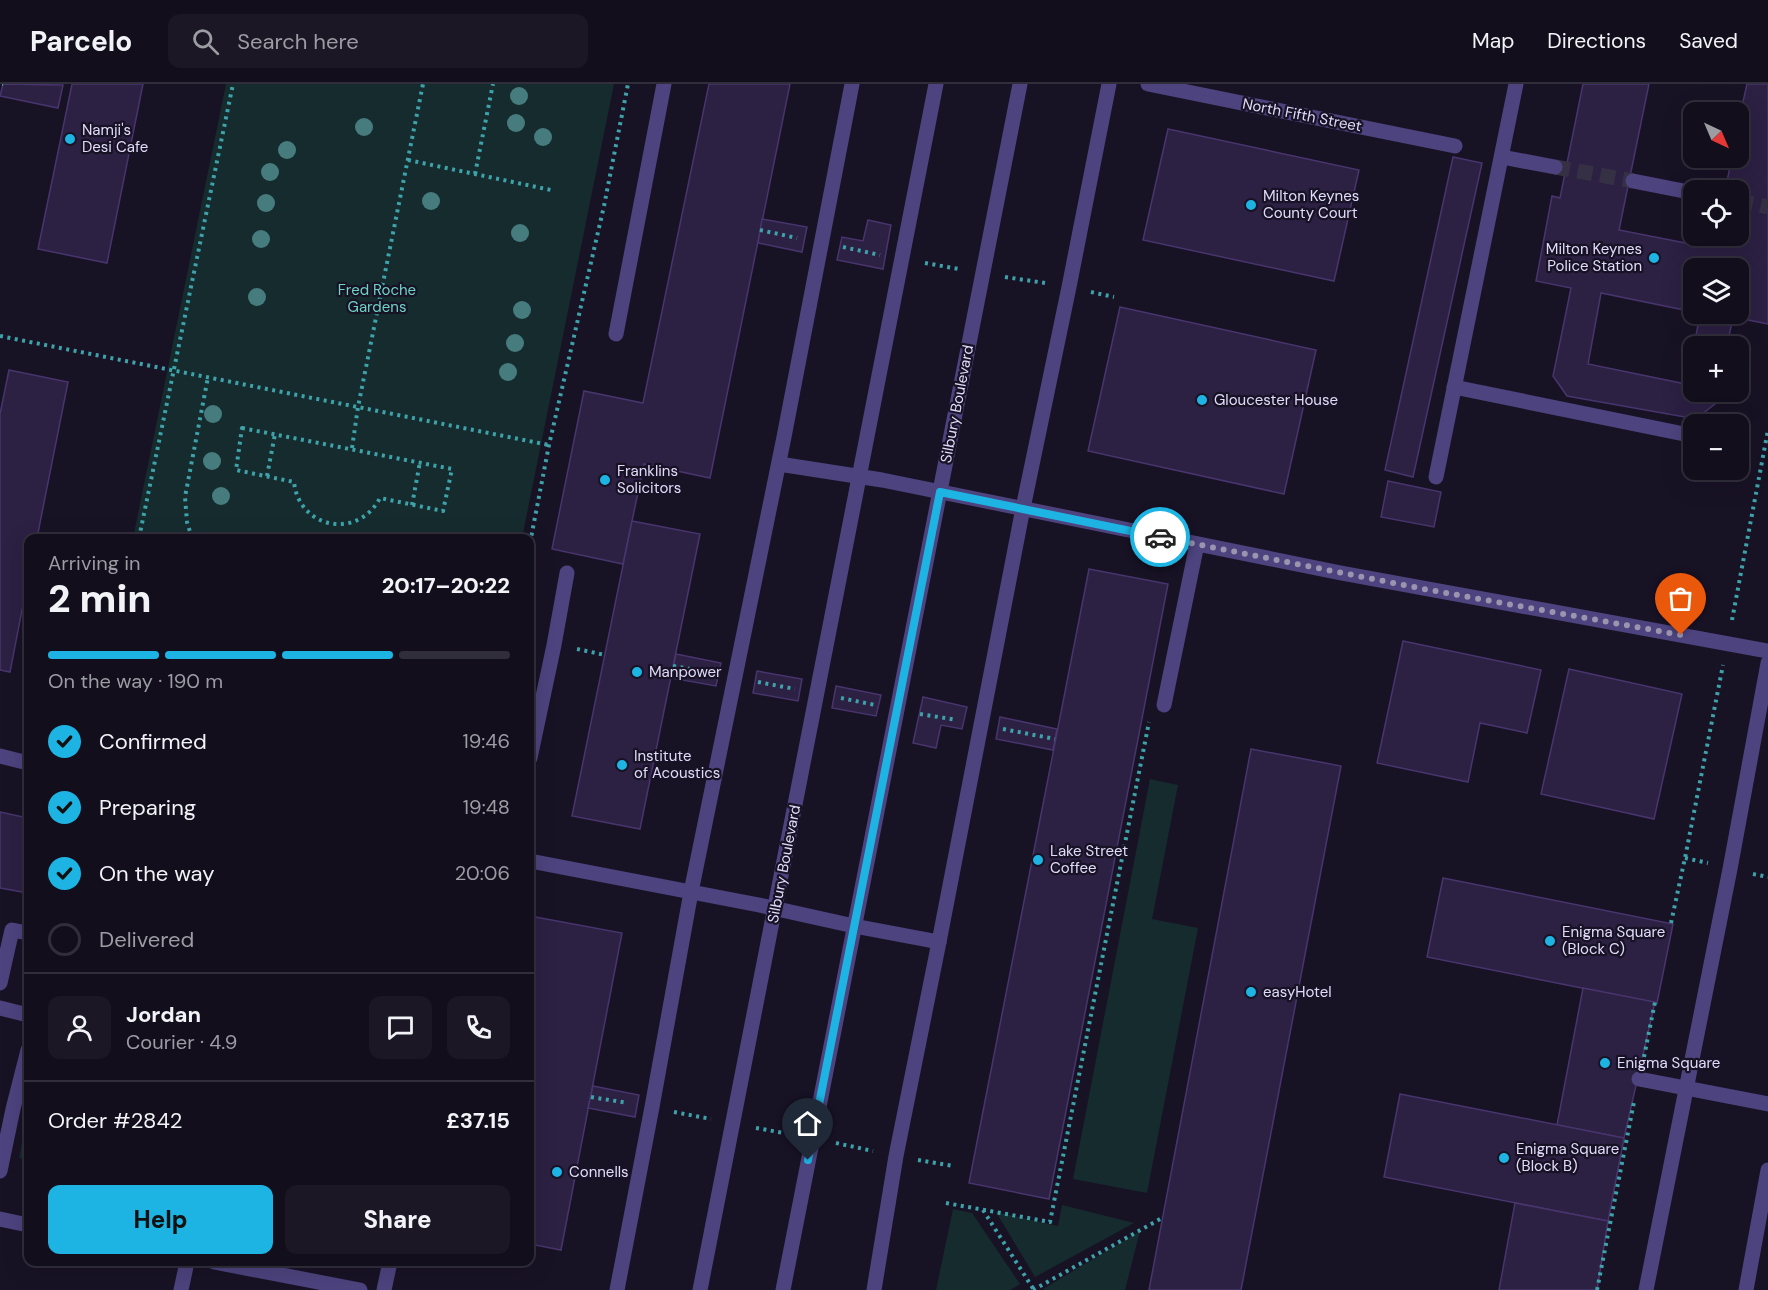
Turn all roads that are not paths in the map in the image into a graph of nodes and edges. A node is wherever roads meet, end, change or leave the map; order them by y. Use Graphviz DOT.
graph roads {
  1 [pos="664,84"];
  2 [pos="852,84"];
  3 [pos="936,84"];
  4 [pos="1020,84"];
  5 [pos="1109,84"];
  6 [pos="1148,84"];
  7 [pos="1516,84"];
  8 [pos="1455,146"];
  9 [pos="1502,157"];
  10 [pos="1555,167"];
  11 [pos="1633,181"];
  12 [pos="1683,191"];
  13 [pos="616,334"];
  14 [pos="1454,387"];
  15 [pos="1683,434"];
  16 [pos="779,464"];
  17 [pos="860,477"];
  18 [pos="1436,477"];
  19 [pos="940,492"];
  20 [pos="1023,508"];
  21 [pos="1197,544"];
  22 [pos="567,573"];
  23 [pos="1768,651"];
  24 [pos="1768,663"];
  25 [pos="1164,705"];
  26 [pos="534,739"];
  27 [pos="0,756"];
  28 [pos="24,762"];
  29 [pos="534,862"];
  30 [pos="691,892"];
  31 [pos="775,908"];
  32 [pos="854,926"];
  33 [pos="24,932"];
  34 [pos="939,942"];
  35 [pos="0,983"];
  36 [pos="0,1008"];
  37 [pos="24,1014"];
  38 [pos="24,1066"];
  39 [pos="1639,1079"];
  40 [pos="1685,1088"];
  41 [pos="1768,1104"];
  42 [pos="1768,1170"];
  43 [pos="0,1171"];
  44 [pos="0,1219"];
  45 [pos="24,1224"];
  46 [pos="186,1266"];
  47 [pos="235,1266"];
  48 [pos="389,1266"];
  49 [pos="181,1290"];
  50 [pos="360,1290"];
  51 [pos="384,1290"];
  52 [pos="616,1290"];
  53 [pos="700,1290"];
  54 [pos="783,1290"];
  55 [pos="874,1290"];
  56 [pos="1646,1290"];
  57 [pos="1746,1290"];
  1 -- 13 [label="street"];
  2 -- 16 [label="street"];
  3 -- 17 [label="street, Silbury Boulevard"];
  4 -- 19 [label="street, Silbury Boulevard"];
  5 -- 20 [label="street"];
  6 -- 8 [label="street, North Fifth Street"];
  7 -- 9 [label="street"];
  9 -- 10 [label="street"];
  9 -- 14 [label="street"];
  11 -- 12 [label="street"];
  14 -- 15 [label="street"];
  14 -- 18 [label="street"];
  16 -- 17 [label="street"];
  16 -- 30 [label="street"];
  17 -- 19 [label="street"];
  17 -- 31 [label="street, Silbury Boulevard"];
  19 -- 20 [label="street"];
  19 -- 32 [label="street, Silbury Boulevard"];
  20 -- 21 [label="street"];
  20 -- 34 [label="street"];
  21 -- 23 [label="street"];
  21 -- 25 [label="street"];
  22 -- 26 [label="street"];
  24 -- 40 [label="street"];
  27 -- 28 [label="street"];
  29 -- 30 [label="street"];
  30 -- 31 [label="street"];
  30 -- 52 [label="street"];
  31 -- 32 [label="street"];
  31 -- 53 [label="street, Silbury Boulevard"];
  32 -- 34 [label="street"];
  32 -- 54 [label="street, Silbury Boulevard"];
  33 -- 35 [label="street"];
  34 -- 55 [label="street"];
  36 -- 37 [label="street"];
  38 -- 43 [label="street"];
  39 -- 40 [label="street"];
  40 -- 41 [label="street"];
  40 -- 56 [label="street"];
  42 -- 57 [label="street"];
  44 -- 45 [label="street"];
  46 -- 49 [label="street"];
  47 -- 50 [label="street"];
  48 -- 51 [label="street"];
}
